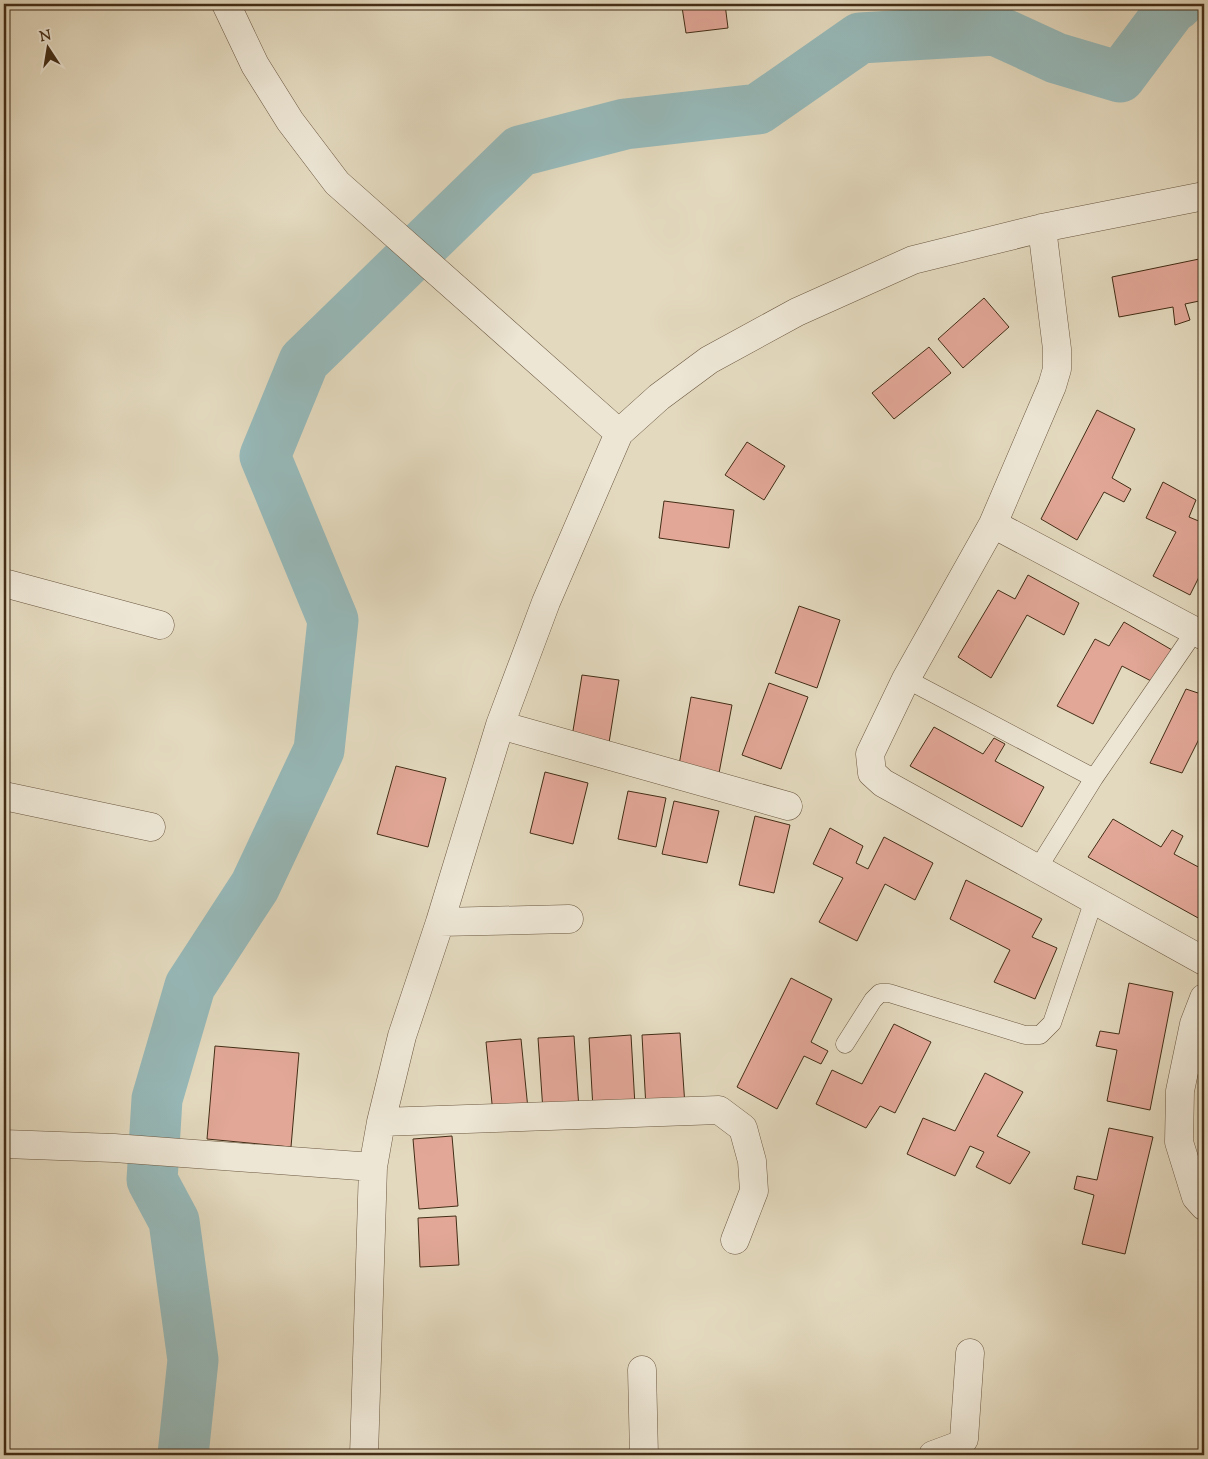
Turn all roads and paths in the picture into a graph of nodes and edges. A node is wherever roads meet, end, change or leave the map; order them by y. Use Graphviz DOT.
graph roads {
  1 [pos="226,4"];
  2 [pos="1204,196"];
  3 [pos="1042,228"];
  4 [pos="619,433"];
  5 [pos="993,524"];
  6 [pos="4,583"];
  7 [pos="160,625"];
  8 [pos="1200,634"];
  9 [pos="906,679"];
  10 [pos="500,725"];
  11 [pos="1094,778"];
  12 [pos="4,796"];
  13 [pos="788,806"];
  14 [pos="151,827"];
  15 [pos="1038,868"];
  16 [pos="1094,900"];
  17 [pos="569,919"];
  18 [pos="440,922"];
  19 [pos="1204,962"];
  20 [pos="1204,998"];
  21 [pos="845,1044"];
  22 [pos="381,1122"];
  23 [pos="4,1144"];
  24 [pos="373,1167"];
  25 [pos="1204,1206"];
  26 [pos="735,1240"];
  27 [pos="970,1352"];
  28 [pos="642,1370"];
  29 [pos="364,1455"];
  30 [pos="644,1455"];
  31 [pos="933,1455"];
  1 -- 4 [label="street"];
  2 -- 3 [label="street"];
  3 -- 4 [label="street"];
  3 -- 5 [label="street"];
  4 -- 10 [label="street"];
  5 -- 8 [label="street"];
  5 -- 9 [label="street"];
  6 -- 7 [label="street"];
  8 -- 11 [label="lane"];
  9 -- 11 [label="lane"];
  9 -- 15 [label="street"];
  10 -- 13 [label="street"];
  10 -- 18 [label="street"];
  11 -- 15 [label="lane"];
  12 -- 14 [label="street"];
  15 -- 16 [label="street"];
  16 -- 19 [label="street"];
  16 -- 21 [label="lane"];
  17 -- 18 [label="street"];
  18 -- 22 [label="street"];
  20 -- 25 [label="street"];
  22 -- 24 [label="street"];
  22 -- 26 [label="street"];
  23 -- 24 [label="street"];
  24 -- 29 [label="street"];
  27 -- 31 [label="street"];
  28 -- 30 [label="street"];
}
